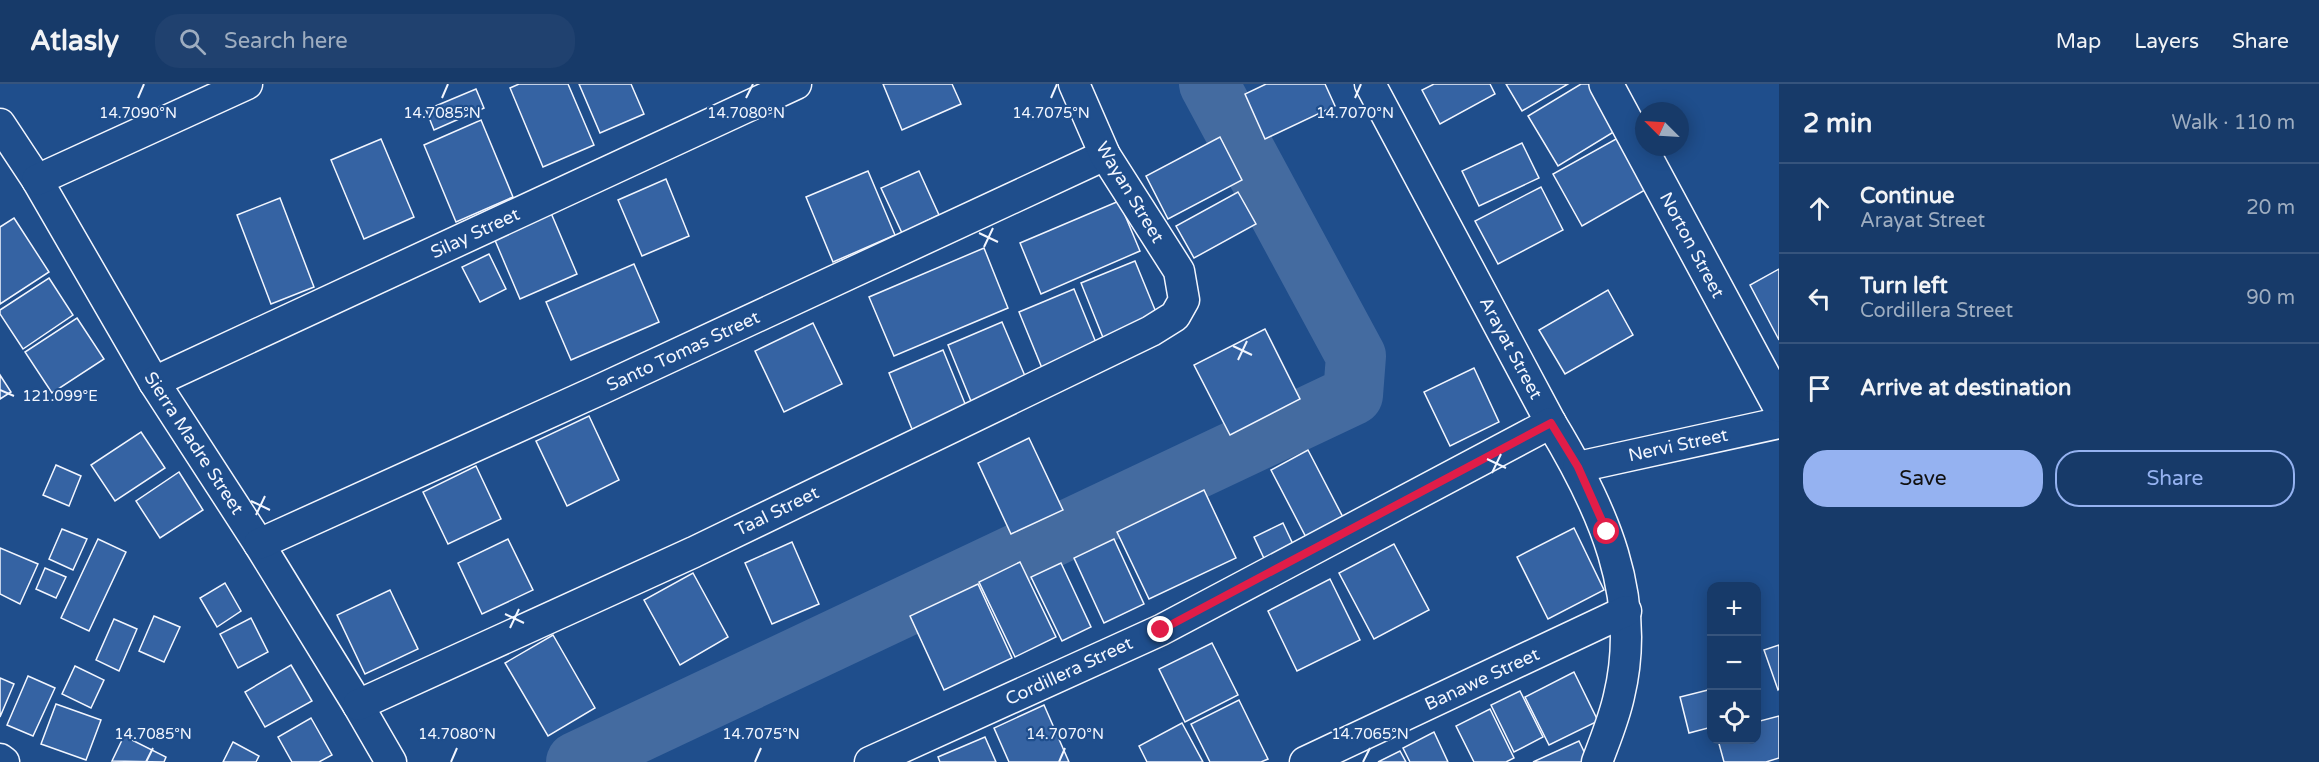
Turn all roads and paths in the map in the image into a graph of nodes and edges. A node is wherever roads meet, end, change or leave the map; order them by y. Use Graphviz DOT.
graph roads {
  1 [pos="247,84"];
  2 [pos="796,84"];
  3 [pos="1074,84"];
  4 [pos="1370,84"];
  5 [pos="1606,84"];
  6 [pos="0,124"];
  7 [pos="1105,156"];
  8 [pos="37,180"];
  9 [pos="1184,300"];
  10 [pos="154,382"];
  11 [pos="1779,405"];
  12 [pos="1551,423"];
  13 [pos="1779,423"];
  14 [pos="1578,467"];
  15 [pos="259,544"];
  16 [pos="1626,611"];
  17 [pos="358,705"];
  18 [pos="0,759"];
  19 [pos="4,762"];
  20 [pos="391,762"];
  21 [pos="870,762"];
  22 [pos="1305,762"];
  23 [pos="1598,762"];
  1 -- 8 [label="street"];
  2 -- 10 [label="street, Silay Street"];
  3 -- 7 [label="street, Wayan Street"];
  4 -- 12 [label="street, Arayat Street"];
  5 -- 11 [label="street, Norton Street"];
  6 -- 8 [label="street, Sierra Madre Street"];
  7 -- 9 [label="street, Wayan Street"];
  7 -- 15 [label="street, Santo Tomas Street"];
  8 -- 10 [label="street, Sierra Madre Street"];
  9 -- 17 [label="street, Taal Street"];
  10 -- 15 [label="street, Sierra Madre Street"];
  12 -- 14 [label="street, Arayat Street"];
  12 -- 21 [label="street, Cordillera Street"];
  13 -- 14 [label="street, Nervi Street"];
  14 -- 16 [label="street, Arayat Street"];
  15 -- 17 [label="street, Sierra Madre Street"];
  16 -- 22 [label="street, Banawe Street"];
  16 -- 23 [label="street, Arayat Street"];
  17 -- 20 [label="street, Sierra Madre Street"];
  18 -- 19 [label="street"];
}
